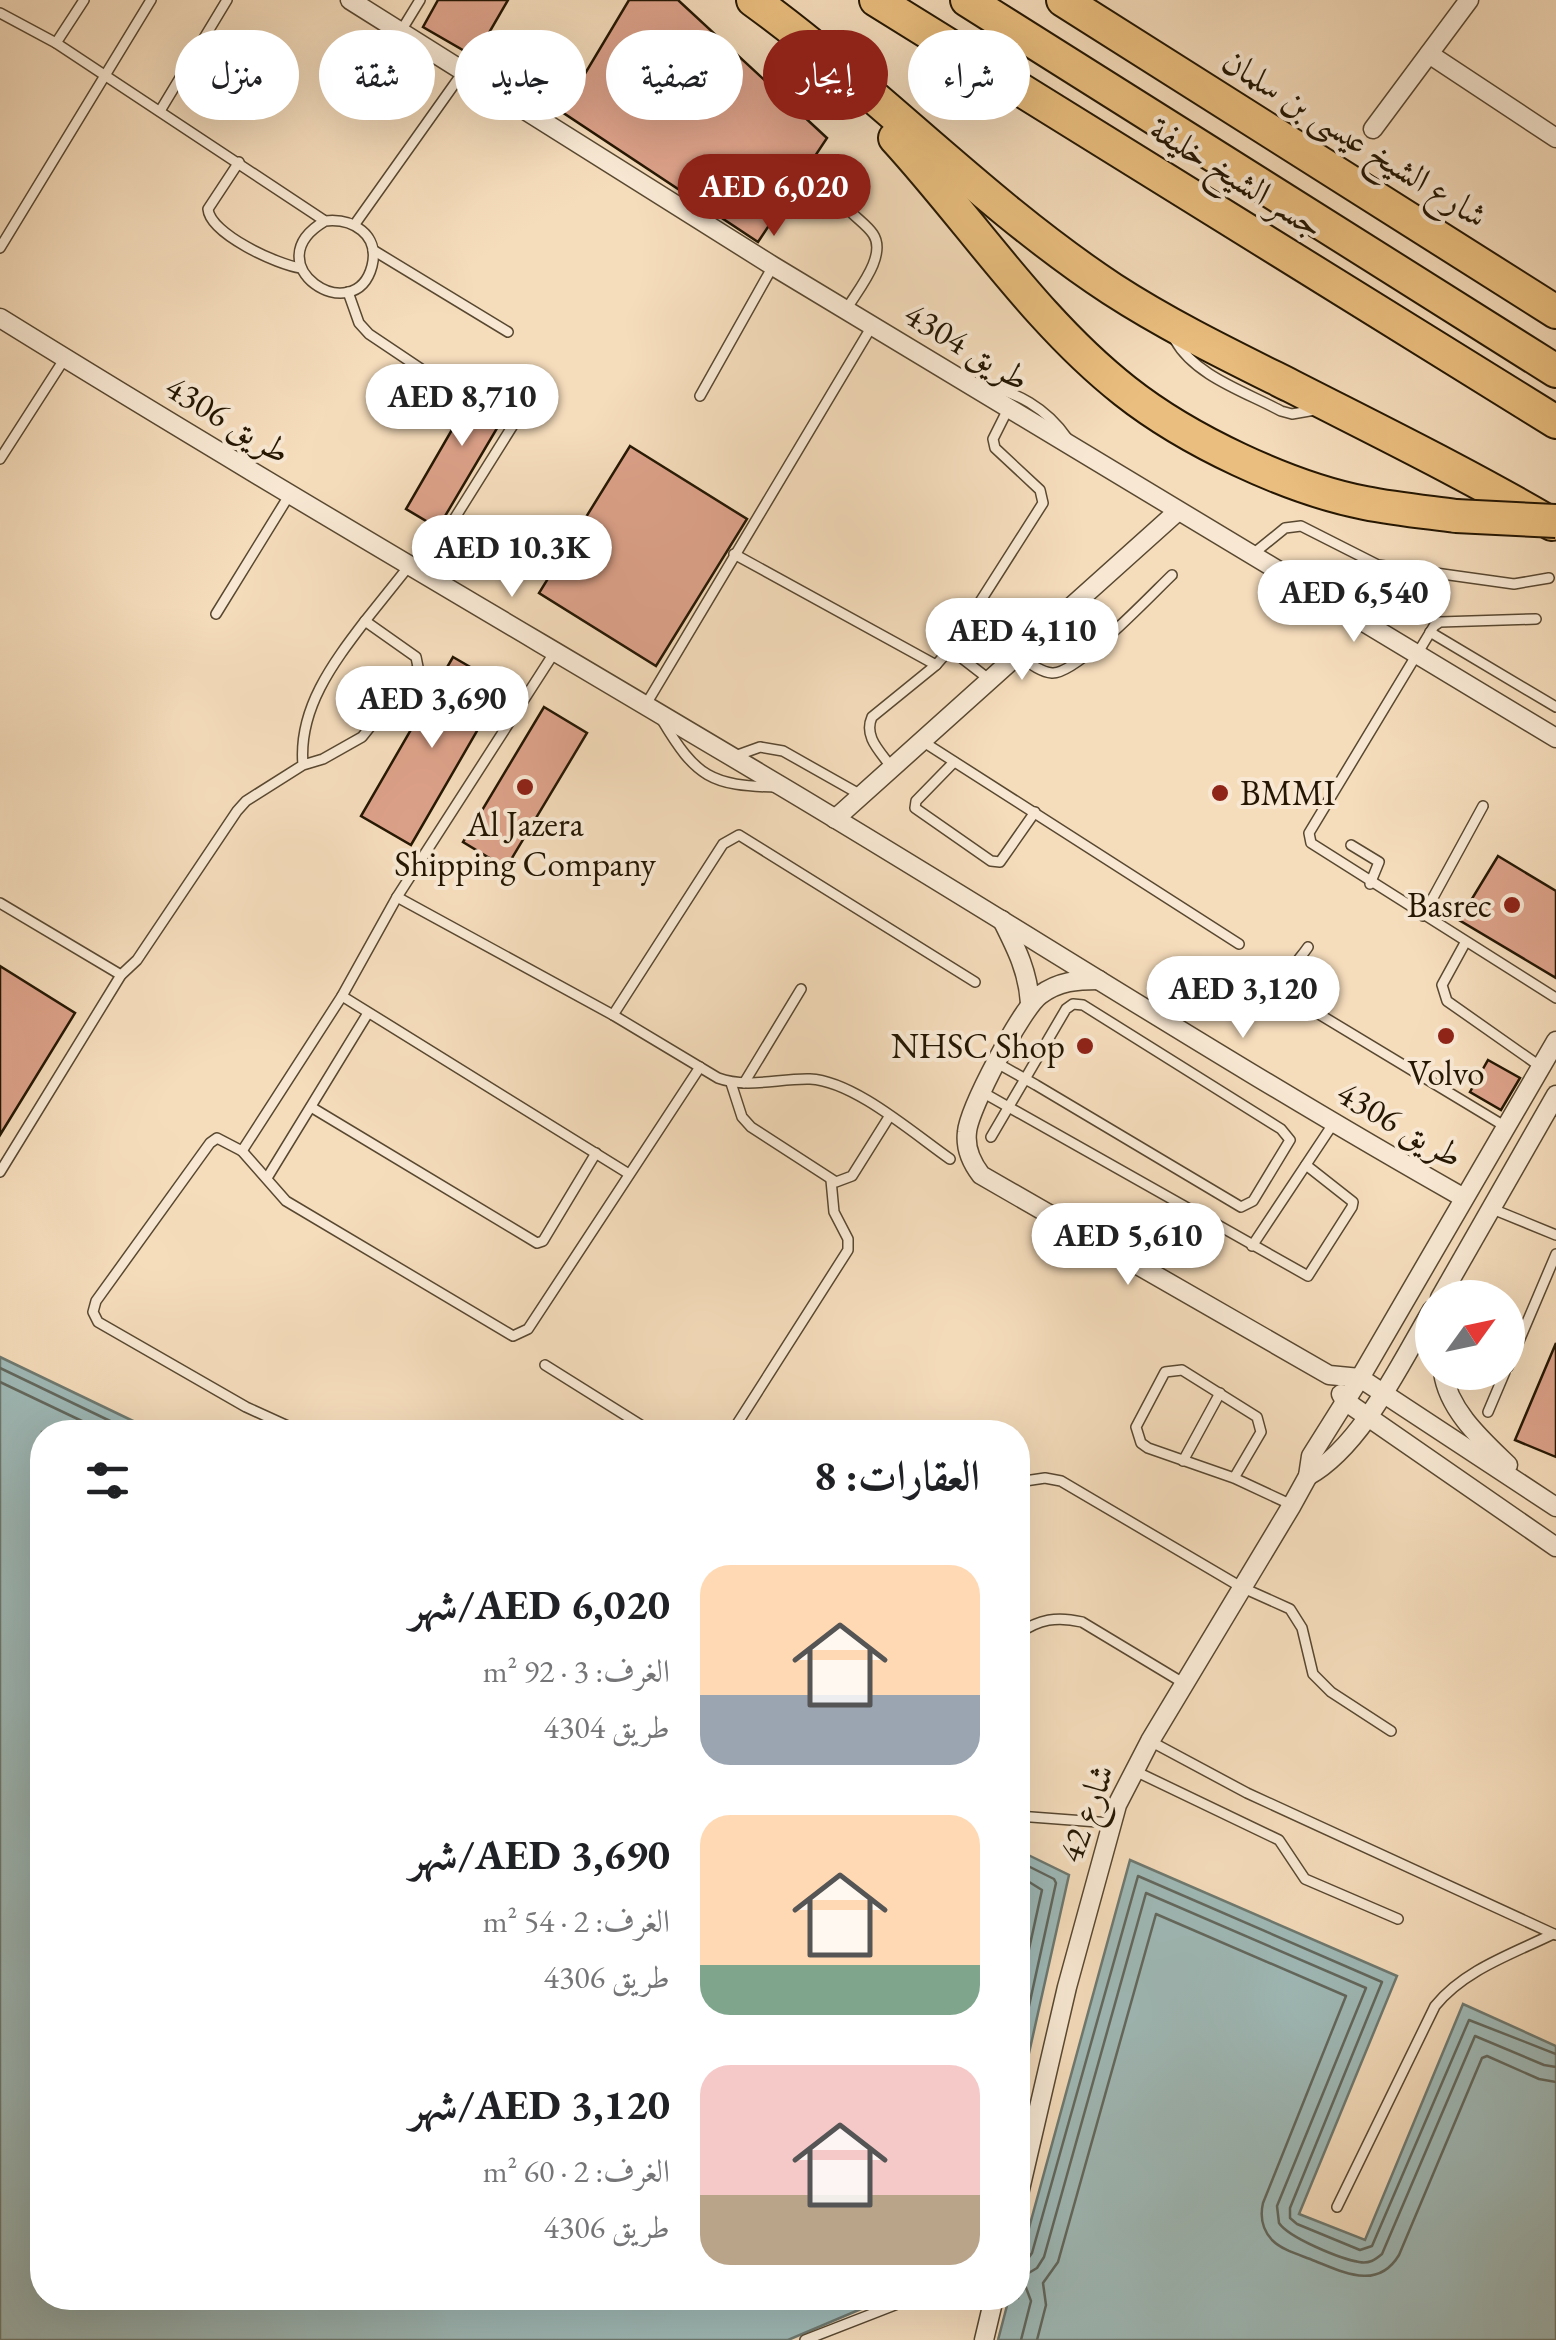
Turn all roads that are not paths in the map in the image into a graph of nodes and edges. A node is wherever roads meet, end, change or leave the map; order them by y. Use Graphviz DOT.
graph roads {
  1 [pos="84,0"];
  2 [pos="151,0"];
  3 [pos="228,0"];
  4 [pos="350,0"];
  5 [pos="420,0"];
  6 [pos="752,0"];
  7 [pos="876,0"];
  8 [pos="967,0"];
  9 [pos="1063,0"];
  10 [pos="1469,0"];
  11 [pos="0,13"];
  12 [pos="399,30"];
  13 [pos="402,30"];
  14 [pos="56,43"];
  15 [pos="1429,54"];
  16 [pos="106,75"];
  17 [pos="455,84"];
  18 [pos="160,111"];
  19 [pos="544,120"];
  20 [pos="1373,129"];
  21 [pos="1556,138"];
  22 [pos="239,162"];
  23 [pos="849,210"];
  24 [pos="324,221"];
  25 [pos="354,224"];
  26 [pos="0,248"];
  27 [pos="374,250"];
  28 [pos="774,266"];
  29 [pos="301,268"];
  30 [pos="1504,279"];
  31 [pos="348,292"];
  32 [pos="1556,302"];
  33 [pos="846,310"];
  34 [pos="1556,312"];
  35 [pos="0,318"];
  36 [pos="872,326"];
  37 [pos="508,332"];
  38 [pos="65,358"];
  39 [pos="1556,371"];
  40 [pos="968,384"];
  41 [pos="454,391"];
  42 [pos="700,396"];
  43 [pos="524,406"];
  44 [pos="1008,409"];
  45 [pos="1556,422"];
  46 [pos="1074,448"];
  47 [pos="0,459"];
  48 [pos="290,494"];
  49 [pos="1178,511"];
  50 [pos="1556,524"];
  51 [pos="734,554"];
  52 [pos="1251,555"];
  53 [pos="415,569"];
  54 [pos="1172,575"];
  55 [pos="1548,578"];
  56 [pos="216,614"];
  57 [pos="1062,614"];
  58 [pos="1536,619"];
  59 [pos="365,622"];
  60 [pos="1430,632"];
  61 [pos="1096,647"];
  62 [pos="950,649"];
  63 [pos="554,653"];
  64 [pos="1018,655"];
  65 [pos="1416,655"];
  66 [pos="936,665"];
  67 [pos="990,680"];
  68 [pos="1556,707"];
  69 [pos="652,710"];
  70 [pos="1556,738"];
  71 [pos="922,740"];
  72 [pos="733,758"];
  73 [pos="954,762"];
  74 [pos="303,764"];
  75 [pos="892,768"];
  76 [pos="784,787"];
  77 [pos="862,795"];
  78 [pos="1483,806"];
  79 [pos="1034,812"];
  80 [pos="835,819"];
  81 [pos="1351,845"];
  82 [pos="1370,884"];
  83 [pos="397,897"];
  84 [pos="0,903"];
  85 [pos="1423,916"];
  86 [pos="1002,920"];
  87 [pos="1465,943"];
  88 [pos="1239,944"];
  89 [pos="1308,947"];
  90 [pos="121,975"];
  91 [pos="975,982"];
  92 [pos="1107,984"];
  93 [pos="801,989"];
  94 [pos="342,996"];
  95 [pos="1556,998"];
  96 [pos="1030,1003"];
  97 [pos="1092,1010"];
  98 [pos="368,1014"];
  99 [pos="612,1016"];
  100 [pos="1556,1041"];
  101 [pos="997,1063"];
  102 [pos="700,1067"];
  103 [pos="1541,1067"];
  104 [pos="1026,1079"];
  105 [pos="731,1083"];
  106 [pos="744,1084"];
  107 [pos="982,1092"];
  108 [pos="1556,1096"];
  109 [pos="1009,1105"];
  110 [pos="311,1107"];
  111 [pos="888,1117"];
  112 [pos="1334,1124"];
  113 [pos="1506,1127"];
  114 [pos="991,1137"];
  115 [pos="242,1150"];
  116 [pos="596,1154"];
  117 [pos="950,1160"];
  118 [pos="1306,1165"];
  119 [pos="0,1172"];
  120 [pos="629,1174"];
  121 [pos="267,1178"];
  122 [pos="830,1180"];
  123 [pos="1464,1198"];
  124 [pos="1490,1208"];
  125 [pos="1556,1235"];
  126 [pos="1252,1246"];
  127 [pos="1556,1254"];
  128 [pos="1464,1257"];
  129 [pos="1451,1280"];
  130 [pos="1457,1280"];
  131 [pos="1525,1326"];
  132 [pos="1415,1339"];
  133 [pos="545,1366"];
  134 [pos="1329,1375"];
  135 [pos="1360,1378"];
  136 [pos="1450,1390"];
  137 [pos="1497,1390"];
  138 [pos="1220,1393"];
  139 [pos="1383,1393"];
  140 [pos="1345,1401"];
  141 [pos="1488,1412"];
  142 [pos="1367,1416"];
  143 [pos="271,1420"];
  144 [pos="633,1420"];
  145 [pos="740,1420"];
  146 [pos="1184,1461"];
  147 [pos="1308,1476"];
  148 [pos="1234,1478"];
  149 [pos="1030,1480"];
  150 [pos="1537,1493"];
  151 [pos="1292,1505"];
  152 [pos="1556,1507"];
  153 [pos="1556,1547"];
  154 [pos="1241,1588"];
  155 [pos="1030,1627"];
  156 [pos="1184,1684"];
  157 [pos="1391,1730"];
  158 [pos="1150,1740"];
  159 [pos="1133,1770"];
  160 [pos="1030,1817"];
  161 [pos="1111,1823"];
  162 [pos="1398,1920"];
  163 [pos="1554,1934"];
  164 [pos="1030,2146"];
  165 [pos="1338,2207"];
  166 [pos="882,2310"];
  167 [pos="991,2310"];
  168 [pos="805,2340"];
  169 [pos="984,2340"];
  1 -- 14 [label="lane"];
  2 -- 16 [label="lane"];
  3 -- 18 [label="lane"];
  4 -- 12 [label="street, طريق 4304"];
  5 -- 13 [label="lane"];
  6 -- 50 [label="highway"];
  6 -- 50 [label="highway, bridge"];
  7 -- 45 [label="highway, جسر الشيخ خليفة"];
  8 -- 39 [label="highway, جسر الشيخ خليفة"];
  9 -- 30 [label="highway, شارع الشيخ عيسى بن سلمان"];
  10 -- 15 [label="street"];
  11 -- 14 [label="lane"];
  14 -- 16 [label="lane"];
  15 -- 20 [label="street"];
  15 -- 21 [label="street"];
  16 -- 18 [label="lane"];
  16 -- 26 [label="lane"];
  17 -- 25 [label="lane"];
  18 -- 22 [label="lane"];
  19 -- 28 [label="street, طريق 4304"];
  22 -- 24 [label="lane"];
  22 -- 29 [label="lane"];
  23 -- 33 [label="lane"];
  24 -- 25 [label="lane"];
  24 -- 29 [label="lane"];
  25 -- 27 [label="lane"];
  27 -- 31 [label="lane"];
  27 -- 37 [label="lane"];
  28 -- 33 [label="street, طريق 4304"];
  28 -- 42 [label="lane"];
  29 -- 31 [label="lane"];
  30 -- 32 [label="highway"];
  30 -- 34 [label="highway"];
  31 -- 41 [label="lane"];
  33 -- 36 [label="street, طريق 4304"];
  35 -- 38 [label="street, طريق 4306"];
  36 -- 40 [label="street, طريق 4304"];
  36 -- 51 [label="lane"];
  38 -- 47 [label="lane"];
  38 -- 48 [label="street, طريق 4306"];
  40 -- 44 [label="street, طريق 4304"];
  40 -- 46 [label="lane"];
  43 -- 53 [label="lane"];
  44 -- 46 [label="street, طريق 4304"];
  44 -- 62 [label="lane"];
  46 -- 49 [label="street, طريق 4304"];
  48 -- 53 [label="street, طريق 4306"];
  48 -- 56 [label="lane"];
  49 -- 52 [label="street, طريق 4304"];
  49 -- 57 [label="street"];
  51 -- 66 [label="lane"];
  51 -- 69 [label="lane"];
  52 -- 55 [label="lane"];
  52 -- 65 [label="street, طريق 4304"];
  53 -- 59 [label="lane"];
  53 -- 63 [label="street, طريق 4306"];
  54 -- 61 [label="lane"];
  57 -- 61 [label="lane"];
  57 -- 64 [label="street"];
  58 -- 60 [label="lane"];
  59 -- 74 [label="lane"];
  59 -- 74 [label="lane"];
  60 -- 65 [label="lane"];
  60 -- 68 [label="lane"];
  61 -- 64 [label="lane"];
  62 -- 66 [label="lane"];
  62 -- 67 [label="lane"];
  63 -- 69 [label="street, طريق 4306"];
  63 -- 83 [label="lane"];
  64 -- 67 [label="street"];
  65 -- 70 [label="street, طريق 4304"];
  65 -- 82 [label="lane"];
  66 -- 75 [label="lane"];
  67 -- 71 [label="street"];
  69 -- 72 [label="street, طريق 4306"];
  69 -- 76 [label="lane"];
  71 -- 73 [label="lane"];
  71 -- 75 [label="street"];
  72 -- 76 [label="street, طريق 4306"];
  72 -- 77 [label="lane"];
  73 -- 79 [label="lane"];
  73 -- 79 [label="lane"];
  74 -- 90 [label="lane"];
  75 -- 77 [label="street"];
  76 -- 80 [label="street, طريق 4306"];
  77 -- 80 [label="street"];
  78 -- 85 [label="lane"];
  79 -- 88 [label="lane"];
  80 -- 86 [label="street, طريق 4306"];
  81 -- 82 [label="lane"];
  82 -- 85 [label="lane"];
  83 -- 94 [label="lane"];
  83 -- 99 [label="lane"];
  84 -- 90 [label="lane"];
  85 -- 87 [label="lane"];
  86 -- 92 [label="street, طريق 4306"];
  86 -- 96 [label="street"];
  87 -- 95 [label="lane"];
  87 -- 103 [label="lane"];
  89 -- 113 [label="lane"];
  90 -- 119 [label="lane"];
  91 -- 99 [label="lane"];
  92 -- 96 [label="street"];
  92 -- 97 [label="lane"];
  92 -- 112 [label="street, طريق 4306"];
  93 -- 106 [label="lane"];
  94 -- 98 [label="lane"];
  94 -- 115 [label="lane"];
  96 -- 101 [label="street"];
  97 -- 104 [label="lane"];
  97 -- 104 [label="lane"];
  98 -- 110 [label="lane"];
  98 -- 116 [label="lane"];
  99 -- 102 [label="lane"];
  100 -- 103 [label="street, شارع 42"];
  101 -- 104 [label="lane"];
  101 -- 107 [label="street"];
  102 -- 105 [label="lane"];
  102 -- 120 [label="lane"];
  103 -- 113 [label="street, شارع 42"];
  104 -- 109 [label="lane"];
  105 -- 106 [label="lane"];
  105 -- 122 [label="lane"];
  106 -- 111 [label="lane"];
  107 -- 109 [label="lane"];
  107 -- 134 [label="street"];
  108 -- 124 [label="street"];
  109 -- 114 [label="lane"];
  109 -- 126 [label="lane"];
  110 -- 116 [label="lane"];
  110 -- 121 [label="lane"];
  111 -- 117 [label="lane"];
  111 -- 122 [label="lane"];
  112 -- 118 [label="lane"];
  112 -- 123 [label="street, طريق 4306"];
  113 -- 123 [label="street, شارع 42"];
  115 -- 121 [label="lane"];
  115 -- 143 [label="lane"];
  116 -- 120 [label="lane"];
  118 -- 126 [label="lane"];
  118 -- 126 [label="lane"];
  120 -- 121 [label="lane"];
  122 -- 145 [label="lane"];
  123 -- 135 [label="street, شارع 42"];
  124 -- 125 [label="lane"];
  124 -- 128 [label="street"];
  127 -- 131 [label="lane"];
  128 -- 129 [label="street"];
  128 -- 130 [label="street"];
  132 -- 139 [label="street, شارع 42"];
  133 -- 144 [label="lane"];
  134 -- 135 [label="street"];
  134 -- 140 [label="street"];
  135 -- 139 [label="street"];
  135 -- 140 [label="street, شارع 42"];
  136 -- 150 [label="street"];
  137 -- 141 [label="lane"];
  138 -- 146 [label="lane"];
  138 -- 146 [label="lane"];
  138 -- 148 [label="lane"];
  139 -- 142 [label="street, شارع 42"];
  139 -- 150 [label="street"];
  140 -- 142 [label="street"];
  140 -- 147 [label="street, شارع 42"];
  142 -- 147 [label="street, شارع 42"];
  142 -- 153 [label="street"];
  146 -- 148 [label="lane"];
  147 -- 151 [label="street, شارع 42"];
  148 -- 151 [label="lane"];
  149 -- 154 [label="lane"];
  150 -- 152 [label="street"];
  151 -- 154 [label="street, شارع 42"];
  154 -- 156 [label="street, شارع 42"];
  154 -- 157 [label="lane"];
  155 -- 156 [label="lane"];
  156 -- 158 [label="street, شارع 42"];
  158 -- 159 [label="street, شارع 42"];
  158 -- 163 [label="lane"];
  159 -- 161 [label="street, شارع 42"];
  159 -- 162 [label="lane"];
  160 -- 161 [label="lane"];
  161 -- 164 [label="street, شارع 42"];
  163 -- 165 [label="lane"];
  166 -- 168 [label="lane"];
  167 -- 169 [label="street"];
}
